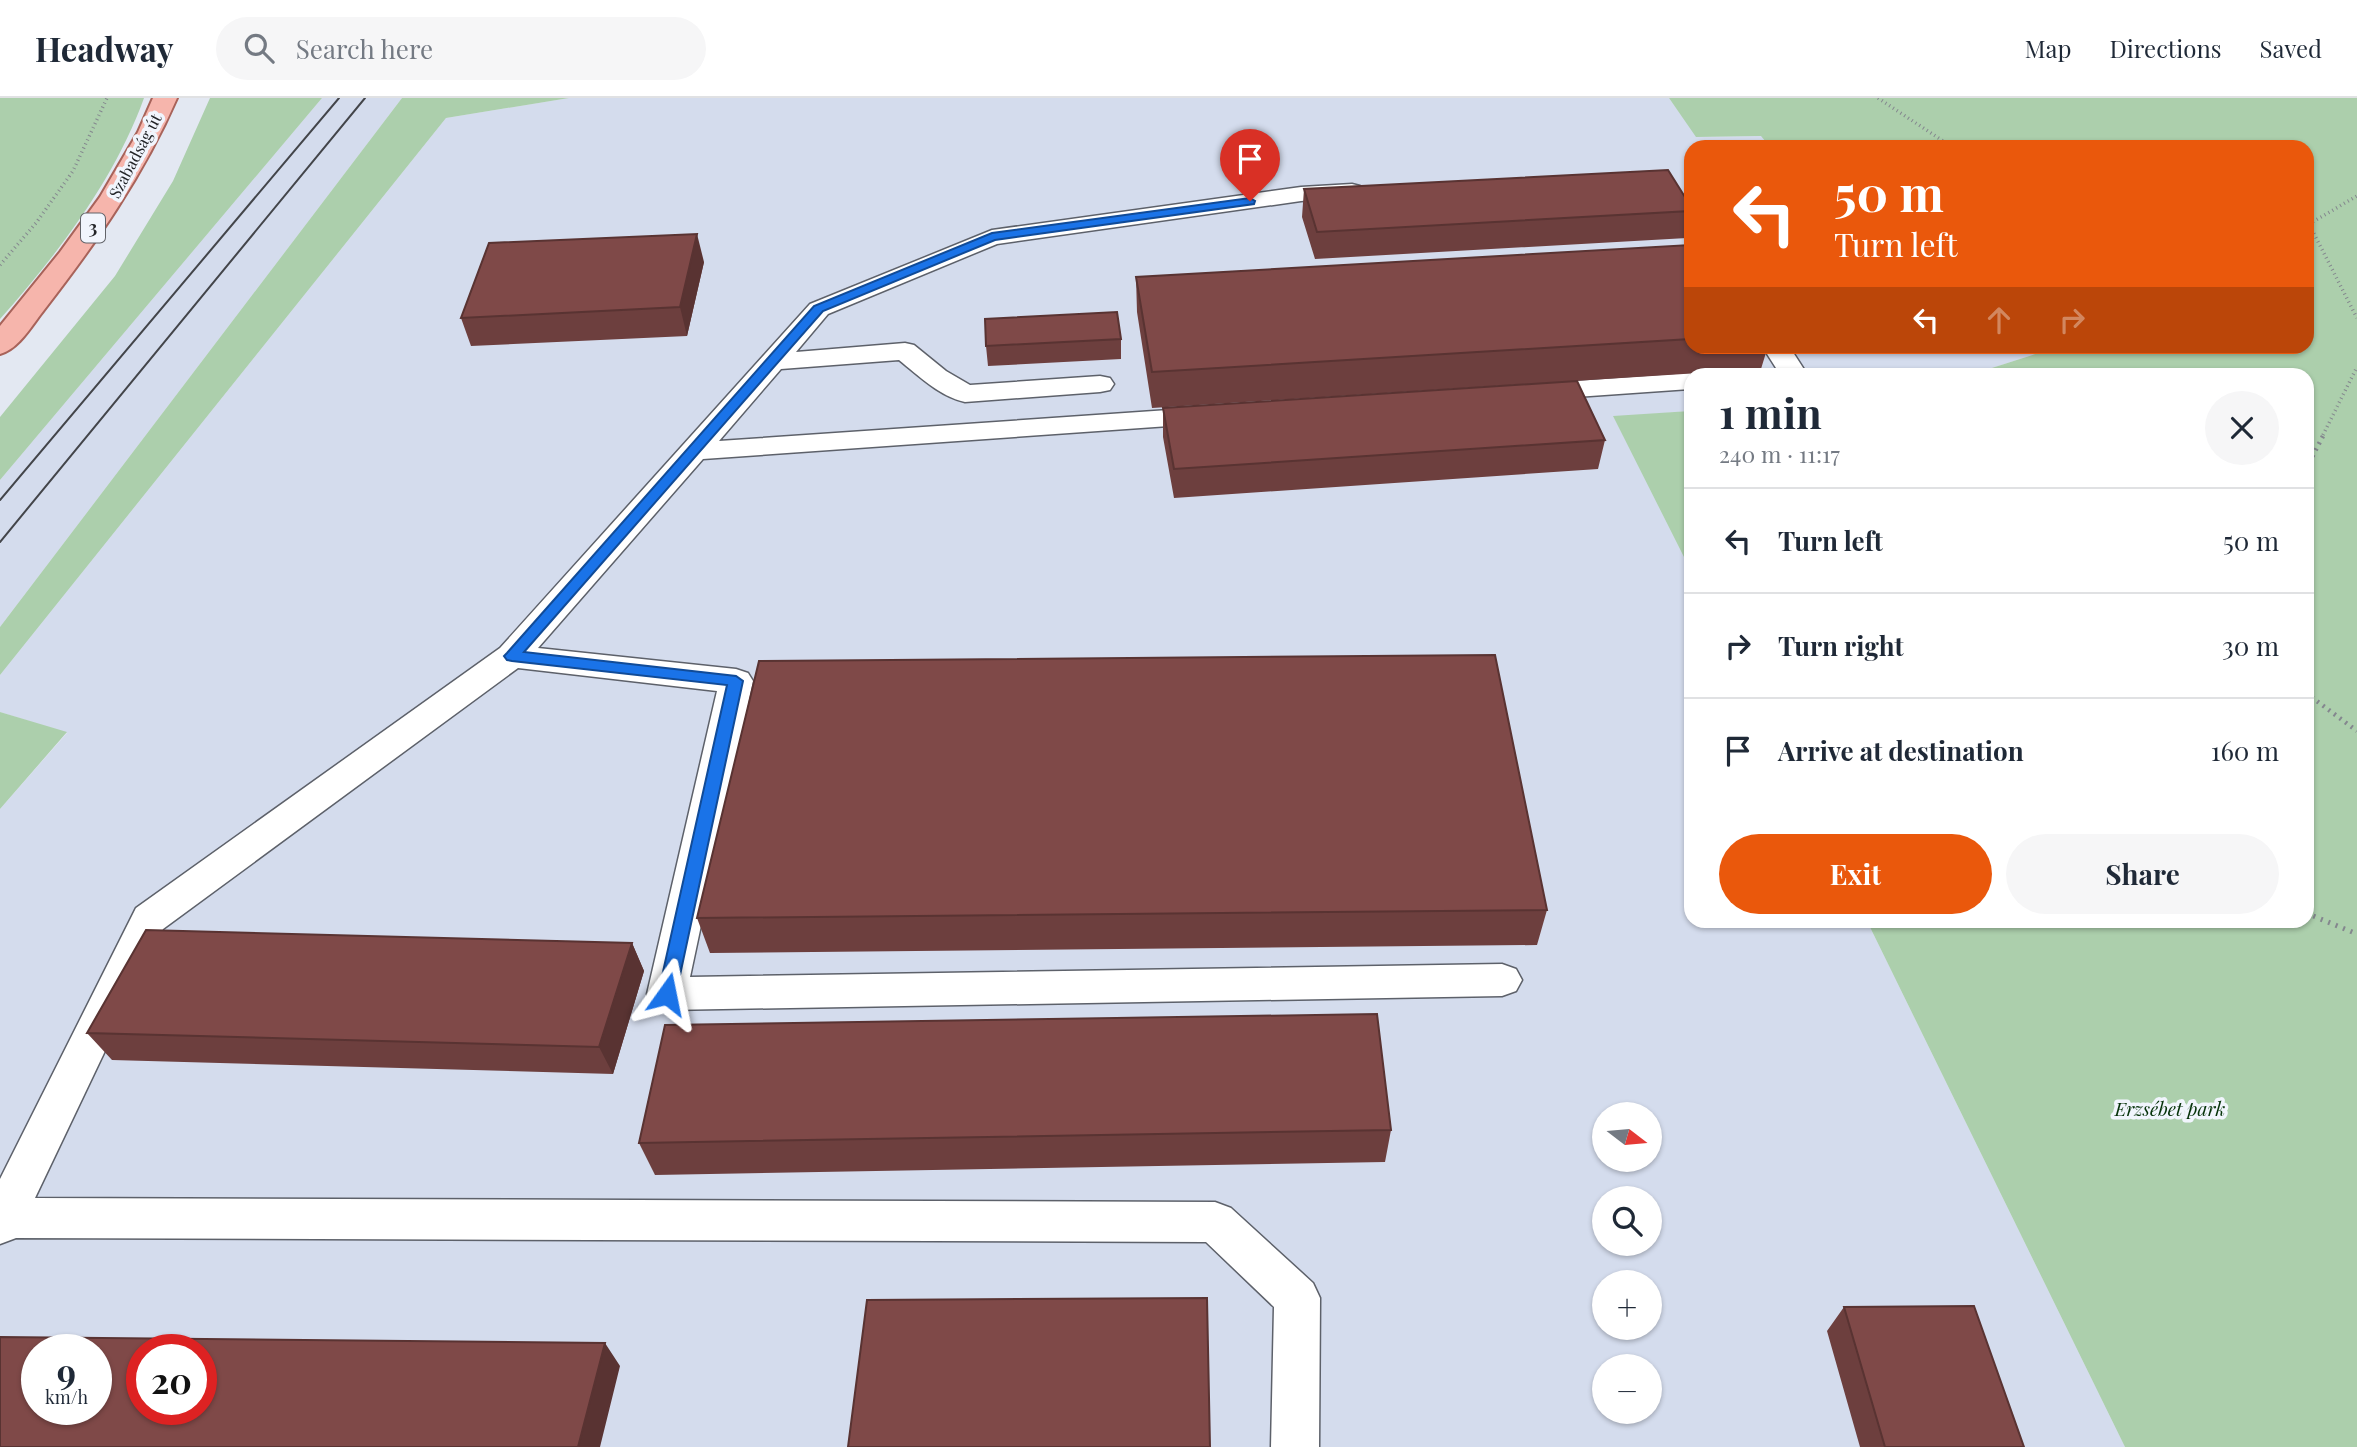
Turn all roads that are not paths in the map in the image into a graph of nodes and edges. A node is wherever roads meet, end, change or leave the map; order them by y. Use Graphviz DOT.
graph roads {
  1 [pos="165,98"];
  2 [pos="1369,191"];
  3 [pos="0,345"];
  4 [pos="773,362"];
  5 [pos="1684,381"];
  6 [pos="1100,384"];
  7 [pos="1511,394"];
  8 [pos="1234,413"];
  9 [pos="695,452"];
  10 [pos="512,656"];
  11 [pos="1502,980"];
  12 [pos="2,1221"];
  13 [pos="1295,1447"];
  1 -- 3 [label="main road, Szabadság út / 3"];
  2 -- 4 [label="lane"];
  4 -- 6 [label="lane"];
  4 -- 9 [label="lane"];
  5 -- 7 [label="lane"];
  8 -- 9 [label="lane"];
  9 -- 10 [label="lane"];
  10 -- 11 [label="lane"];
  10 -- 12 [label="lane"];
  12 -- 13 [label="lane"];
}
